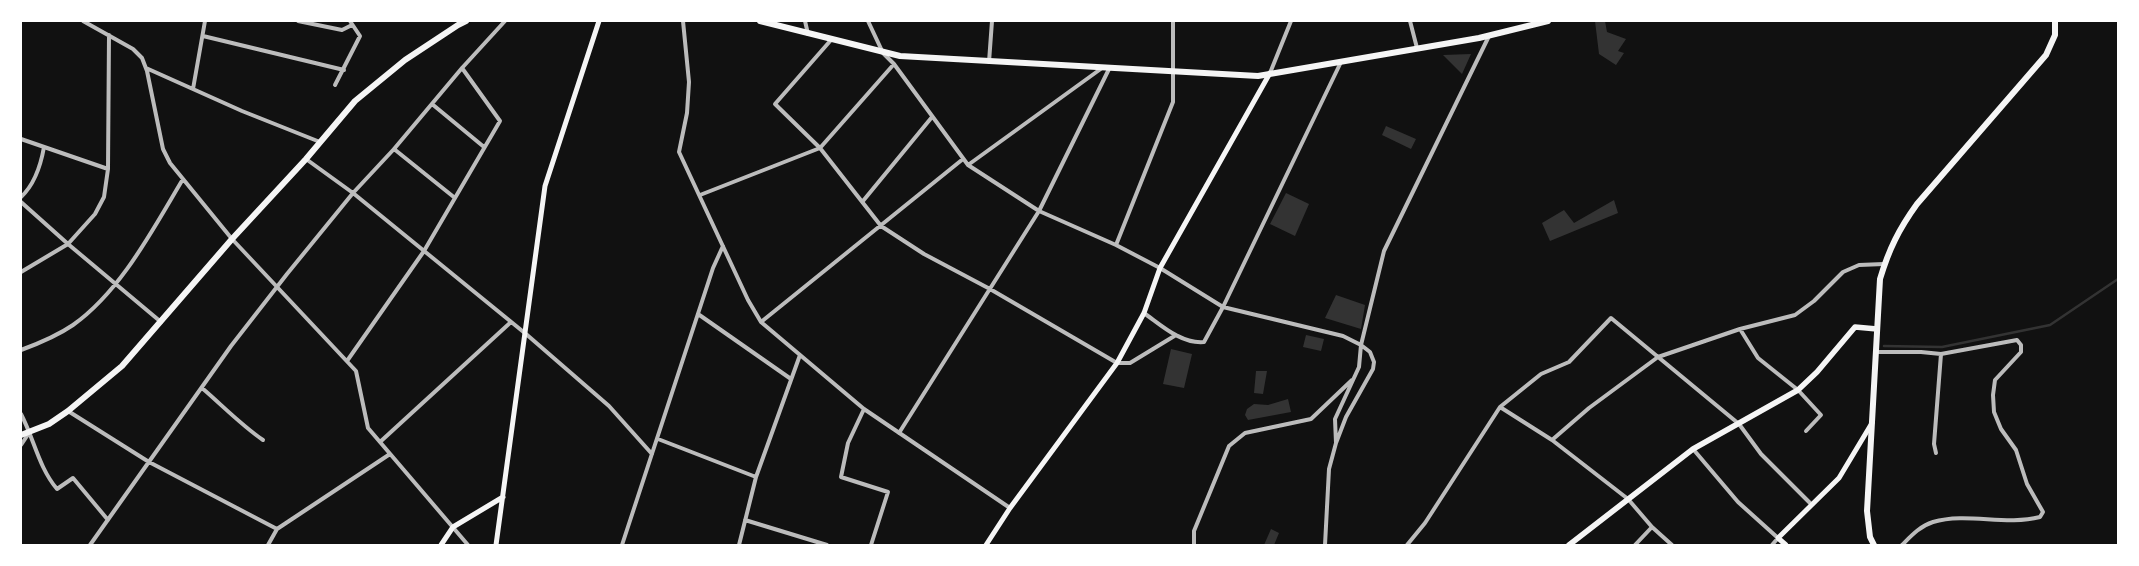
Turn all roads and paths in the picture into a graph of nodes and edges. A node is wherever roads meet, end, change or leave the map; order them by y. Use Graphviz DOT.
graph roads {
  1 [pos="83,21"];
  2 [pos="205,21"];
  3 [pos="298,21"];
  4 [pos="466,21"];
  5 [pos="505,21"];
  6 [pos="599,21"];
  7 [pos="683,21"];
  8 [pos="760,21"];
  9 [pos="805,21"];
  10 [pos="868,21"];
  11 [pos="992,21"];
  12 [pos="1173,21"];
  13 [pos="1291,21"];
  14 [pos="1410,21"];
  15 [pos="1548,21"];
  16 [pos="2055,21"];
  17 [pos="351,23"];
  18 [pos="808,34"];
  19 [pos="109,35"];
  20 [pos="202,36"];
  21 [pos="1489,36"];
  22 [pos="831,40"];
  23 [pos="1417,48"];
  24 [pos="883,52"];
  25 [pos="989,62"];
  26 [pos="1342,62"];
  27 [pos="894,64"];
  28 [pos="1107,67"];
  29 [pos="146,68"];
  30 [pos="462,68"];
  31 [pos="344,70"];
  32 [pos="1174,70"];
  33 [pos="1270,73"];
  34 [pos="335,85"];
  35 [pos="193,89"];
  36 [pos="432,104"];
  37 [pos="932,117"];
  38 [pos="21,139"];
  39 [pos="320,142"];
  40 [pos="44,146"];
  41 [pos="484,147"];
  42 [pos="820,148"];
  43 [pos="394,149"];
  44 [pos="306,159"];
  45 [pos="963,159"];
  46 [pos="968,165"];
  47 [pos="108,169"];
  48 [pos="183,179"];
  49 [pos="353,194"];
  50 [pos="700,196"];
  51 [pos="21,197"];
  52 [pos="455,198"];
  53 [pos="863,201"];
  54 [pos="21,202"];
  55 [pos="1039,211"];
  56 [pos="881,226"];
  57 [pos="232,239"];
  58 [pos="68,244"];
  59 [pos="1116,245"];
  60 [pos="722,246"];
  61 [pos="424,250"];
  62 [pos="1884,264"];
  63 [pos="1160,268"];
  64 [pos="21,272"];
  65 [pos="115,283"];
  66 [pos="277,288"];
  67 [pos="990,289"];
  68 [pos="1223,307"];
  69 [pos="1144,312"];
  70 [pos="698,314"];
  71 [pos="161,322"];
  72 [pos="511,322"];
  73 [pos="760,322"];
  74 [pos="1740,329"];
  75 [pos="1877,329"];
  76 [pos="526,334"];
  77 [pos="1176,335"];
  78 [pos="1361,345"];
  79 [pos="21,350"];
  80 [pos="1875,352"];
  81 [pos="1941,354"];
  82 [pos="800,355"];
  83 [pos="1658,357"];
  84 [pos="347,361"];
  85 [pos="1117,363"];
  86 [pos="1354,378"];
  87 [pos="791,379"];
  88 [pos="202,388"];
  89 [pos="1798,390"];
  90 [pos="1500,407"];
  91 [pos="864,409"];
  92 [pos="68,411"];
  93 [pos="21,414"];
  94 [pos="1874,419"];
  95 [pos="1739,424"];
  96 [pos="30,431"];
  97 [pos="1806,431"];
  98 [pos="899,433"];
  99 [pos="21,435"];
  100 [pos="658,439"];
  101 [pos="263,440"];
  102 [pos="1552,440"];
  103 [pos="380,442"];
  104 [pos="1336,443"];
  105 [pos="21,445"];
  106 [pos="1693,449"];
  107 [pos="390,454"];
  108 [pos="652,454"];
  109 [pos="1936,454"];
  110 [pos="149,462"];
  111 [pos="756,478"];
  112 [pos="503,497"];
  113 [pos="1628,499"];
  114 [pos="1811,504"];
  115 [pos="1010,508"];
  116 [pos="108,520"];
  117 [pos="745,520"];
  118 [pos="453,527"];
  119 [pos="1652,527"];
  120 [pos="277,529"];
  121 [pos="1778,538"];
  122 [pos="90,545"];
  123 [pos="268,545"];
  124 [pos="440,545"];
  125 [pos="468,545"];
  126 [pos="496,545"];
  127 [pos="622,545"];
  128 [pos="738,545"];
  129 [pos="827,545"];
  130 [pos="871,545"];
  131 [pos="986,545"];
  132 [pos="1194,545"];
  133 [pos="1325,545"];
  134 [pos="1407,545"];
  135 [pos="1570,545"];
  136 [pos="1635,545"];
  137 [pos="1672,545"];
  138 [pos="1772,545"];
  139 [pos="1786,545"];
  140 [pos="1874,545"];
  141 [pos="1902,545"];
  1 -- 19 [label="street"];
  2 -- 20 [label="street"];
  3 -- 17 [label="street"];
  4 -- 39 [label="highway"];
  5 -- 30 [label="street"];
  6 -- 76 [label="main road"];
  7 -- 50 [label="street"];
  8 -- 18 [label="highway"];
  9 -- 18 [label="street"];
  10 -- 24 [label="street"];
  11 -- 25 [label="street"];
  12 -- 32 [label="street"];
  13 -- 33 [label="street"];
  14 -- 23 [label="street"];
  15 -- 21 [label="highway"];
  16 -- 62 [label="highway"];
  17 -- 31 [label="street"];
  18 -- 22 [label="highway"];
  19 -- 29 [label="street"];
  19 -- 47 [label="street"];
  20 -- 31 [label="street"];
  20 -- 35 [label="street"];
  21 -- 23 [label="highway"];
  21 -- 78 [label="street"];
  22 -- 24 [label="highway"];
  22 -- 42 [label="street"];
  23 -- 26 [label="highway"];
  24 -- 25 [label="highway"];
  24 -- 27 [label="street"];
  25 -- 28 [label="highway"];
  26 -- 33 [label="highway"];
  26 -- 68 [label="street"];
  27 -- 37 [label="street"];
  27 -- 42 [label="street"];
  28 -- 32 [label="highway"];
  28 -- 46 [label="street"];
  28 -- 55 [label="street"];
  29 -- 35 [label="street"];
  29 -- 48 [label="street"];
  30 -- 36 [label="street"];
  30 -- 41 [label="street"];
  31 -- 34 [label="street"];
  32 -- 33 [label="highway"];
  32 -- 59 [label="street"];
  33 -- 63 [label="main road"];
  35 -- 39 [label="street"];
  36 -- 41 [label="street"];
  36 -- 43 [label="street"];
  37 -- 45 [label="street"];
  37 -- 53 [label="street"];
  38 -- 40 [label="street"];
  39 -- 44 [label="highway"];
  40 -- 47 [label="street"];
  40 -- 51 [label="street"];
  41 -- 52 [label="street"];
  42 -- 50 [label="street"];
  42 -- 53 [label="street"];
  43 -- 49 [label="street"];
  43 -- 52 [label="street"];
  44 -- 49 [label="street"];
  44 -- 57 [label="highway"];
  45 -- 46 [label="street"];
  45 -- 56 [label="street"];
  46 -- 55 [label="street"];
  47 -- 58 [label="street"];
  48 -- 57 [label="street"];
  48 -- 65 [label="street"];
  49 -- 61 [label="street"];
  49 -- 66 [label="street"];
  50 -- 60 [label="street"];
  52 -- 61 [label="street"];
  53 -- 56 [label="street"];
  54 -- 58 [label="street"];
  55 -- 59 [label="street"];
  55 -- 67 [label="street"];
  56 -- 67 [label="street"];
  56 -- 73 [label="street"];
  57 -- 66 [label="street"];
  57 -- 71 [label="highway"];
  58 -- 64 [label="street"];
  58 -- 65 [label="street"];
  59 -- 63 [label="street"];
  60 -- 70 [label="street"];
  60 -- 73 [label="street"];
  61 -- 72 [label="street"];
  61 -- 84 [label="street"];
  62 -- 74 [label="street"];
  62 -- 75 [label="highway"];
  63 -- 68 [label="street"];
  63 -- 69 [label="main road"];
  65 -- 71 [label="street"];
  65 -- 79 [label="street"];
  66 -- 84 [label="street"];
  66 -- 88 [label="street"];
  67 -- 85 [label="street"];
  67 -- 98 [label="street"];
  68 -- 77 [label="street"];
  68 -- 78 [label="street"];
  69 -- 77 [label="street"];
  69 -- 85 [label="main road"];
  70 -- 87 [label="street"];
  70 -- 100 [label="street"];
  71 -- 92 [label="highway"];
  72 -- 76 [label="street"];
  72 -- 103 [label="street"];
  73 -- 82 [label="street"];
  74 -- 83 [label="street"];
  74 -- 89 [label="street"];
  75 -- 80 [label="highway"];
  75 -- 89 [label="main road"];
  76 -- 108 [label="street"];
  76 -- 112 [label="main road"];
  77 -- 85 [label="street"];
  78 -- 86 [label="street"];
  78 -- 104 [label="street"];
  80 -- 81 [label="street"];
  80 -- 94 [label="highway"];
  81 -- 109 [label="street"];
  81 -- 141 [label="street"];
  82 -- 87 [label="street"];
  82 -- 91 [label="street"];
  83 -- 90 [label="street"];
  83 -- 95 [label="street"];
  83 -- 102 [label="street"];
  84 -- 103 [label="street"];
  85 -- 115 [label="main road"];
  86 -- 104 [label="street"];
  86 -- 132 [label="street"];
  87 -- 111 [label="street"];
  88 -- 101 [label="street"];
  88 -- 110 [label="street"];
  89 -- 95 [label="main road"];
  89 -- 97 [label="street"];
  90 -- 102 [label="street"];
  90 -- 134 [label="street"];
  91 -- 98 [label="street"];
  91 -- 130 [label="street"];
  92 -- 96 [label="highway"];
  92 -- 110 [label="street"];
  93 -- 96 [label="street"];
  94 -- 114 [label="main road"];
  94 -- 140 [label="highway"];
  95 -- 106 [label="main road"];
  95 -- 114 [label="street"];
  96 -- 99 [label="highway"];
  96 -- 105 [label="street"];
  96 -- 116 [label="street"];
  98 -- 115 [label="street"];
  100 -- 108 [label="street"];
  100 -- 111 [label="street"];
  102 -- 113 [label="street"];
  103 -- 107 [label="street"];
  104 -- 133 [label="street"];
  106 -- 113 [label="main road"];
  106 -- 121 [label="street"];
  107 -- 118 [label="street"];
  107 -- 120 [label="street"];
  108 -- 127 [label="street"];
  110 -- 116 [label="street"];
  110 -- 120 [label="street"];
  111 -- 117 [label="street"];
  112 -- 118 [label="main road"];
  112 -- 126 [label="main road"];
  113 -- 119 [label="street"];
  113 -- 135 [label="main road"];
  114 -- 121 [label="main road"];
  115 -- 131 [label="main road"];
  116 -- 122 [label="street"];
  117 -- 128 [label="street"];
  117 -- 129 [label="street"];
  118 -- 124 [label="main road"];
  118 -- 125 [label="street"];
  119 -- 136 [label="street"];
  119 -- 137 [label="street"];
  120 -- 123 [label="street"];
  121 -- 138 [label="street"];
  121 -- 139 [label="main road"];
}
